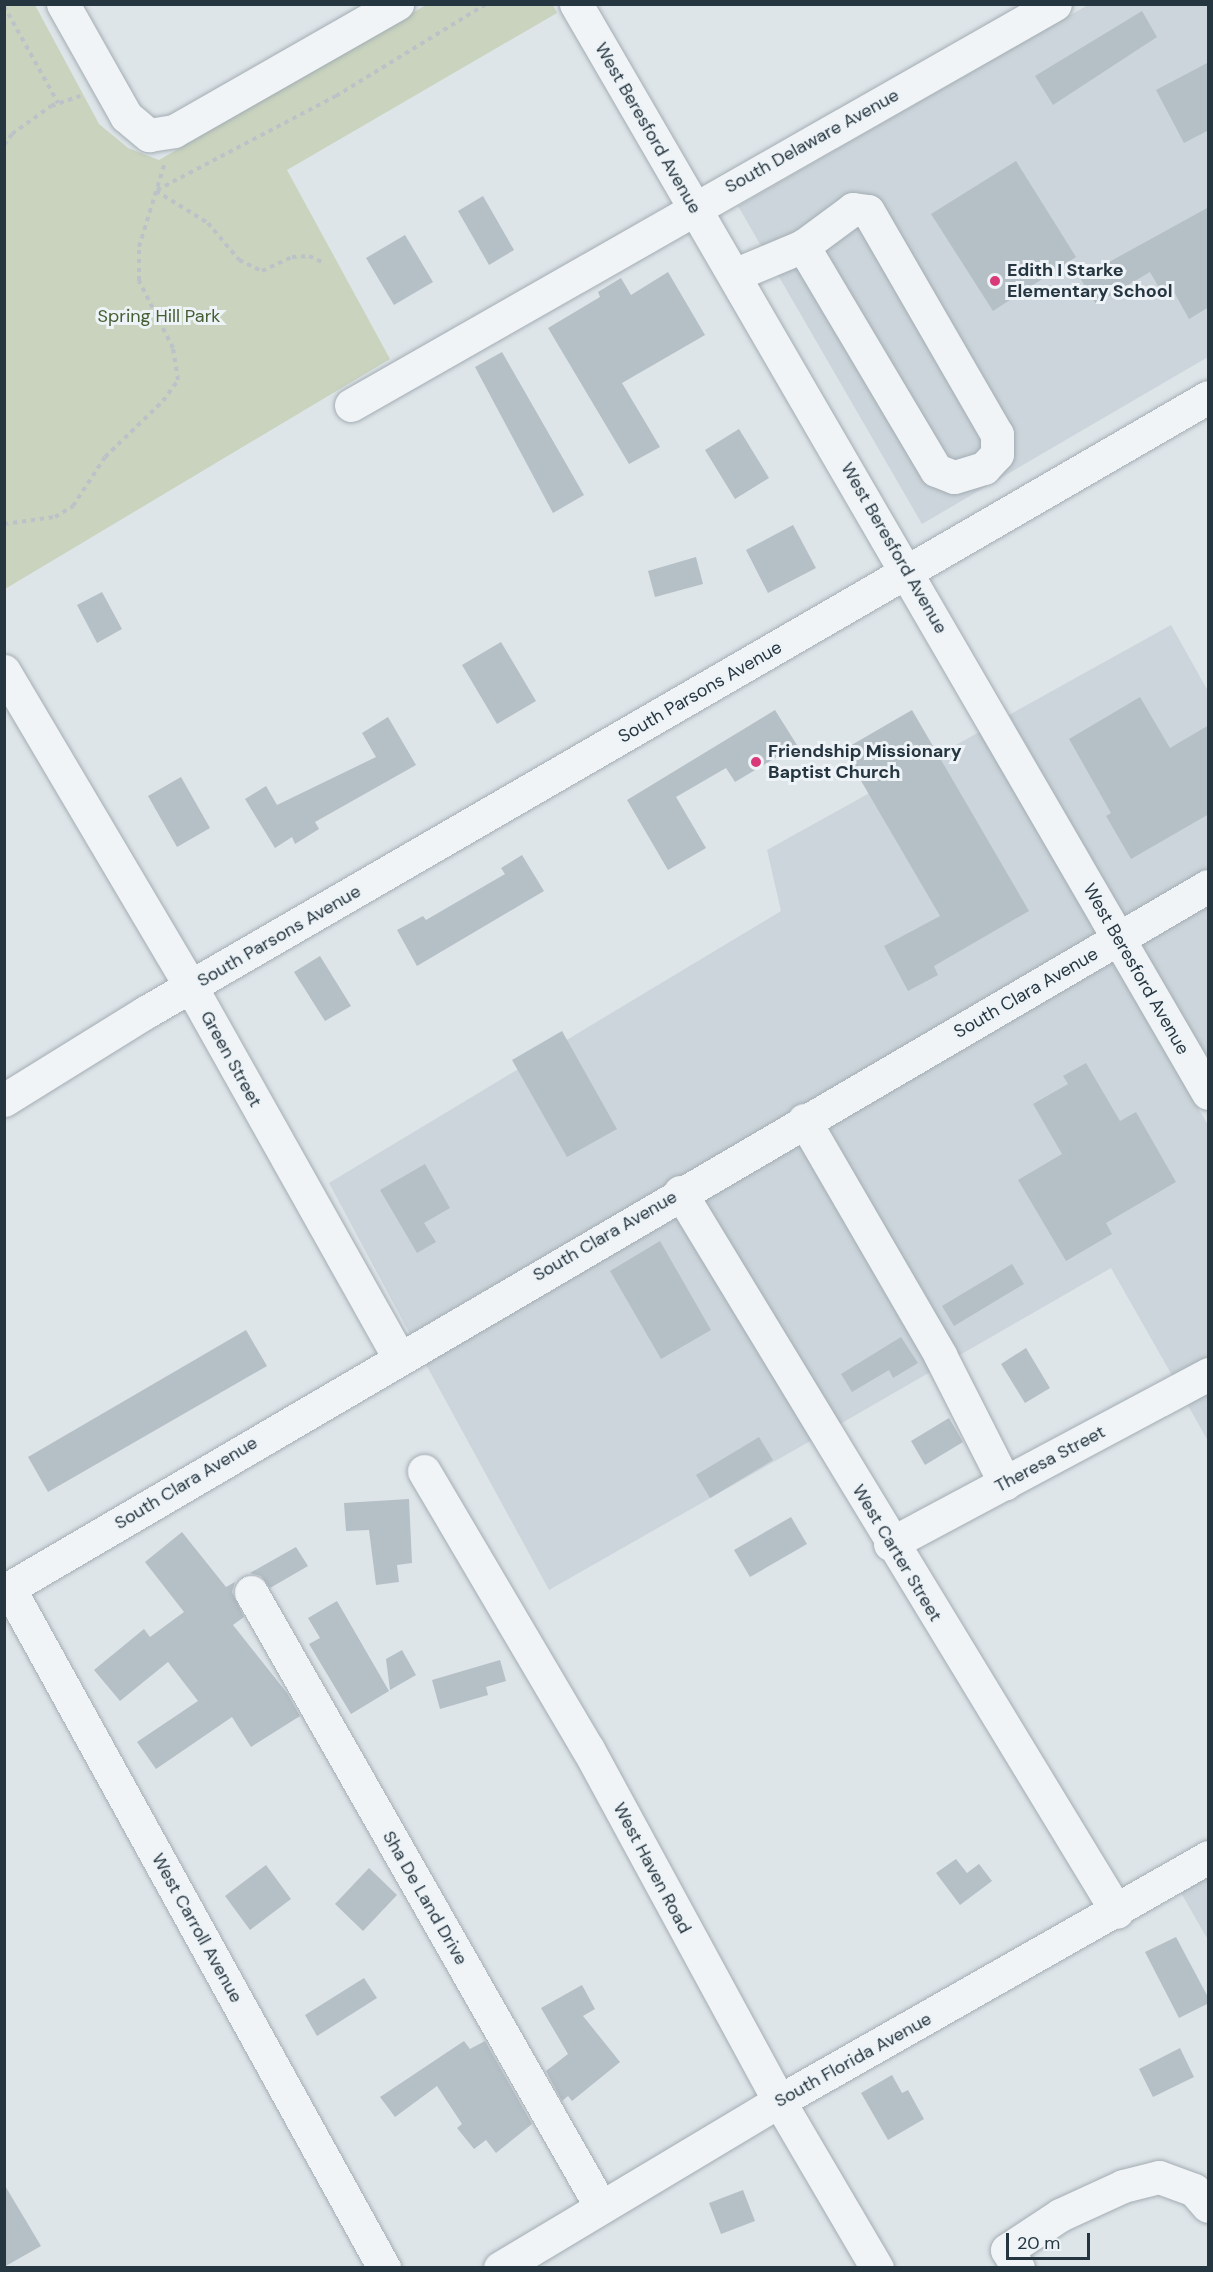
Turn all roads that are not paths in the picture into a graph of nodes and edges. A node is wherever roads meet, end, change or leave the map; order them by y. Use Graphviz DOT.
graph roads {
  1 [pos="63,4"];
  2 [pos="397,4"];
  3 [pos="576,4"];
  4 [pos="1054,4"];
  5 [pos="694,208"];
  6 [pos="803,246"];
  7 [pos="734,275"];
  8 [pos="1209,397"];
  9 [pos="351,405"];
  10 [pos="909,572"];
  11 [pos="4,671"];
  12 [pos="1209,886"];
  13 [pos="1119,939"];
  14 [pos="191,987"];
  15 [pos="1209,1093"];
  16 [pos="4,1100"];
  17 [pos="804,1120"];
  18 [pos="680,1192"];
  19 [pos="399,1357"];
  20 [pos="1209,1374"];
  21 [pos="424,1471"];
  22 [pos="1005,1483"];
  23 [pos="891,1544"];
  24 [pos="7,1589"];
  25 [pos="251,1592"];
  26 [pos="1209,1857"];
  27 [pos="1117,1912"];
  28 [pos="779,2101"];
  29 [pos="600,2205"];
  30 [pos="1209,2206"];
  31 [pos="384,2268"];
  32 [pos="500,2268"];
  33 [pos="877,2268"];
  34 [pos="1018,2268"];
  1 -- 2 [label="street"];
  3 -- 5 [label="street, West Beresford Avenue"];
  4 -- 5 [label="street, South Delaware Avenue"];
  5 -- 7 [label="street, West Beresford Avenue"];
  5 -- 9 [label="street, South Delaware Avenue"];
  6 -- 6 [label="street"];
  6 -- 7 [label="street"];
  7 -- 10 [label="street, West Beresford Avenue"];
  8 -- 10 [label="street, South Parsons Avenue"];
  10 -- 13 [label="street, West Beresford Avenue"];
  10 -- 14 [label="street, South Parsons Avenue"];
  11 -- 14 [label="street, Green Street"];
  12 -- 13 [label="street, South Clara Avenue"];
  13 -- 15 [label="street, West Beresford Avenue"];
  13 -- 17 [label="street, South Clara Avenue"];
  14 -- 16 [label="street, South Parsons Avenue"];
  14 -- 19 [label="street, Green Street"];
  17 -- 18 [label="street, South Clara Avenue"];
  17 -- 22 [label="street"];
  18 -- 19 [label="street, South Clara Avenue"];
  18 -- 23 [label="street, West Carter Street"];
  19 -- 24 [label="street, South Clara Avenue"];
  20 -- 22 [label="street, Theresa Street"];
  21 -- 28 [label="street, West Haven Road"];
  22 -- 23 [label="street, Theresa Street"];
  23 -- 27 [label="street, West Carter Street"];
  24 -- 31 [label="street, West Carroll Avenue"];
  25 -- 29 [label="street, Sha De Land Drive"];
  26 -- 27 [label="street, South Florida Avenue"];
  27 -- 28 [label="street, South Florida Avenue"];
  28 -- 29 [label="street, South Florida Avenue"];
  28 -- 33 [label="street, West Haven Road"];
  29 -- 32 [label="street, South Florida Avenue"];
  30 -- 34 [label="street"];
}
